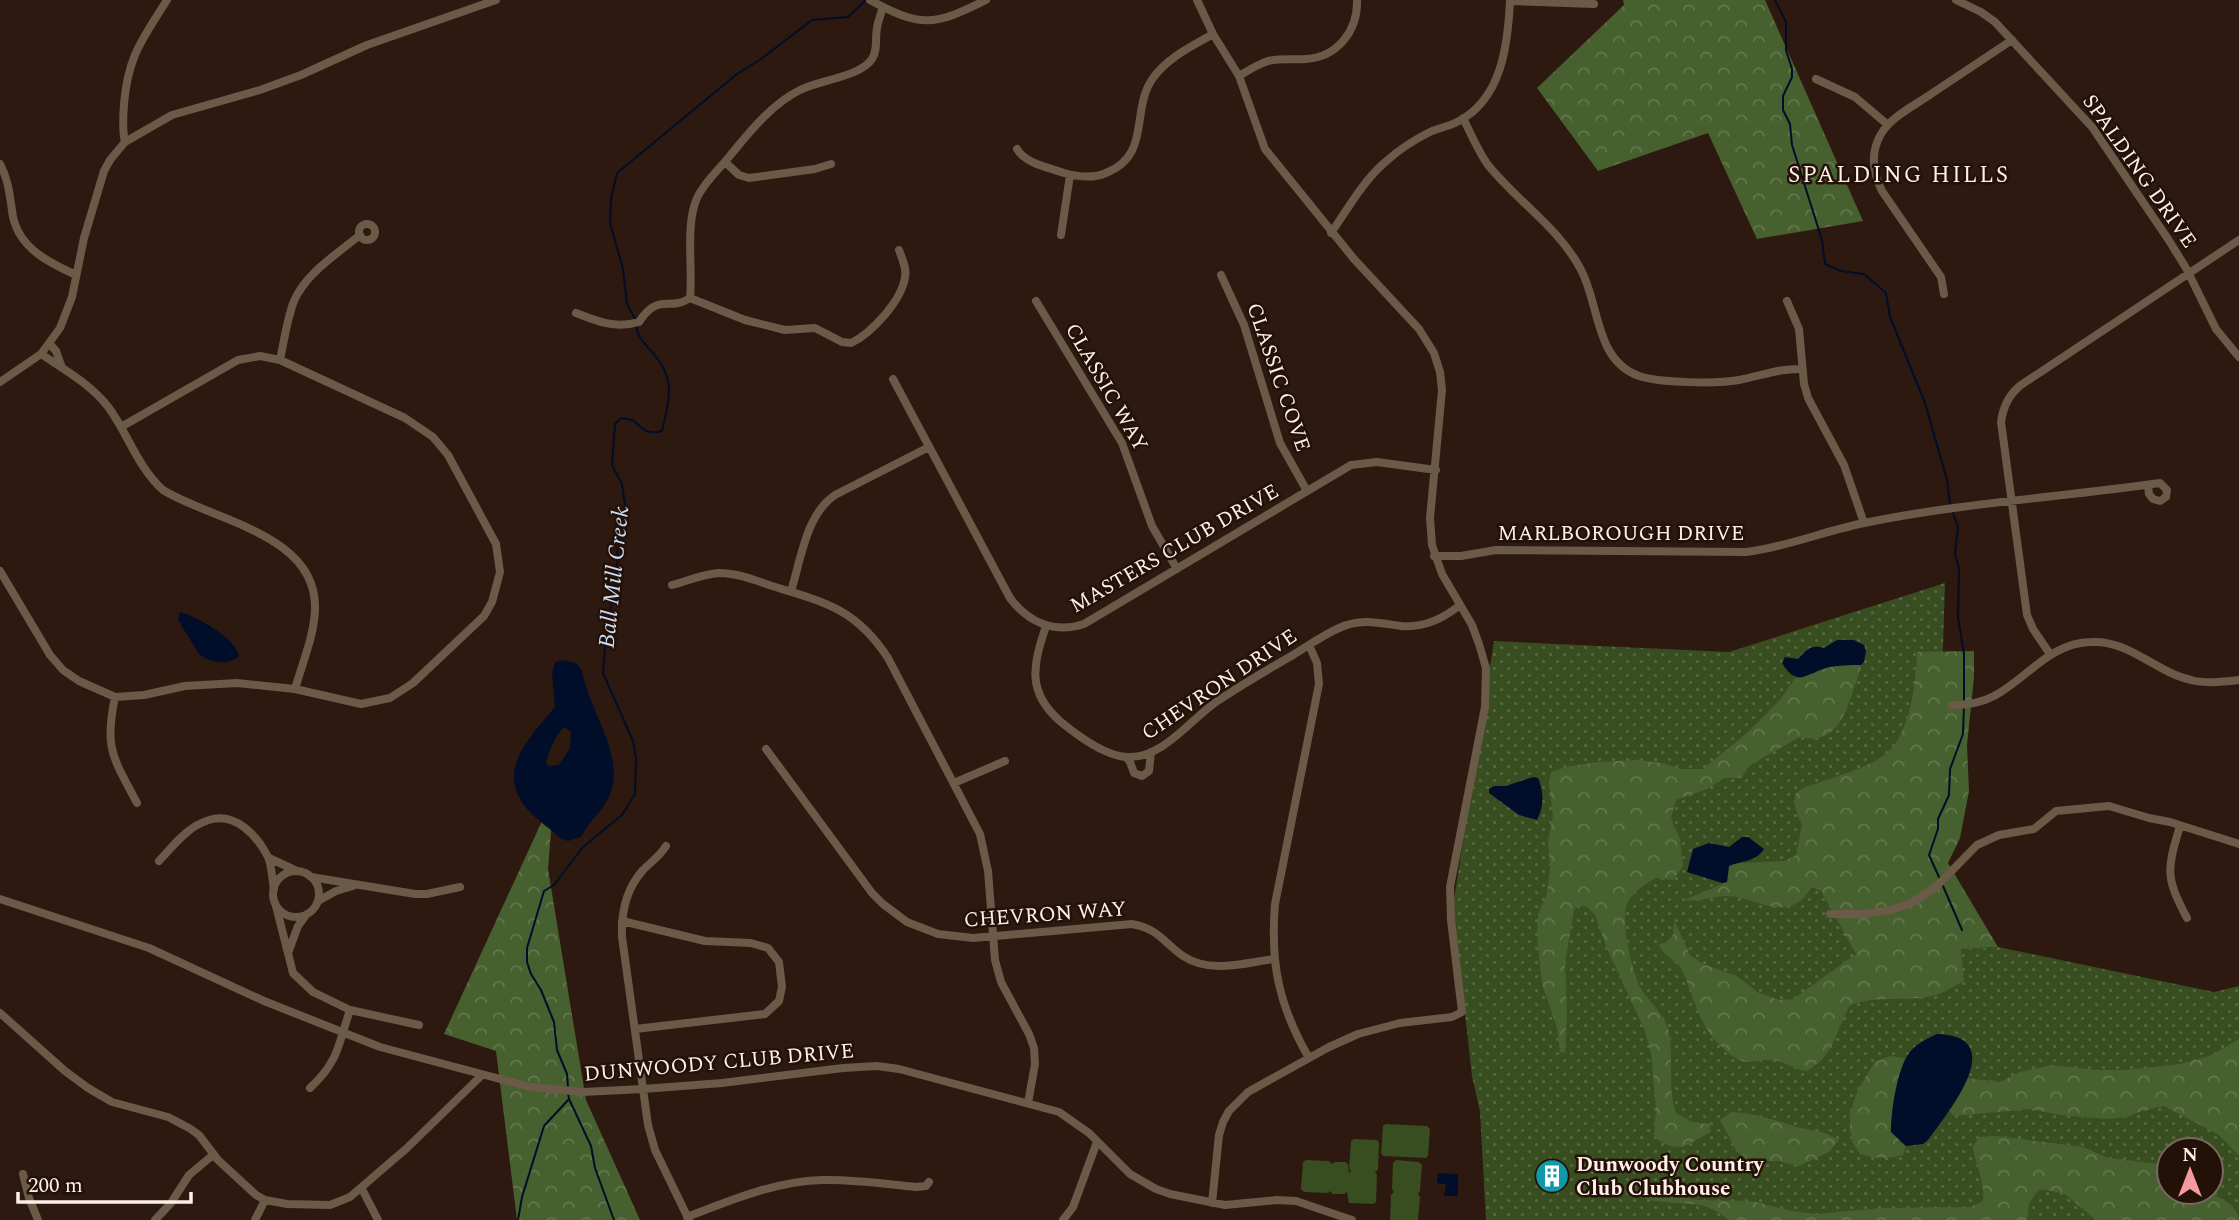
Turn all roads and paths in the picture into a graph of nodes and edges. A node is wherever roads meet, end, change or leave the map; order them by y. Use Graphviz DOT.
graph roads {
  1 [pos="167,0"];
  2 [pos="496,0"];
  3 [pos="870,0"];
  4 [pos="986,0"];
  5 [pos="1197,0"];
  6 [pos="1357,0"];
  7 [pos="1956,0"];
  8 [pos="1510,1"];
  9 [pos="1594,4"];
  10 [pos="883,7"];
  11 [pos="1213,34"];
  12 [pos="2012,40"];
  13 [pos="1239,76"];
  14 [pos="1816,79"];
  15 [pos="1463,118"];
  16 [pos="1888,125"];
  17 [pos="125,142"];
  18 [pos="1017,149"];
  19 [pos="725,162"];
  20 [pos="0,164"];
  21 [pos="831,164"];
  22 [pos="1070,175"];
  23 [pos="1331,233"];
  24 [pos="1061,234"];
  25 [pos="360,235"];
  26 [pos="2239,240"];
  27 [pos="899,250"];
  28 [pos="2189,274"];
  29 [pos="76,275"];
  30 [pos="1221,275"];
  31 [pos="1944,294"];
  32 [pos="690,298"];
  33 [pos="1036,301"];
  34 [pos="1787,301"];
  35 [pos="576,313"];
  36 [pos="50,343"];
  37 [pos="41,354"];
  38 [pos="2239,357"];
  39 [pos="280,360"];
  40 [pos="61,365"];
  41 [pos="1802,369"];
  42 [pos="893,379"];
  43 [pos="0,382"];
  44 [pos="121,427"];
  45 [pos="929,447"];
  46 [pos="1436,470"];
  47 [pos="2148,485"];
  48 [pos="1307,491"];
  49 [pos="2013,502"];
  50 [pos="1864,523"];
  51 [pos="1434,556"];
  52 [pos="1177,569"];
  53 [pos="0,571"];
  54 [pos="672,585"];
  55 [pos="791,591"];
  56 [pos="1460,605"];
  57 [pos="1046,626"];
  58 [pos="1309,645"];
  59 [pos="2050,654"];
  60 [pos="2239,680"];
  61 [pos="295,689"];
  62 [pos="115,697"];
  63 [pos="1952,705"];
  64 [pos="766,749"];
  65 [pos="1151,752"];
  66 [pos="1126,757"];
  67 [pos="1005,761"];
  68 [pos="954,783"];
  69 [pos="137,803"];
  70 [pos="2180,826"];
  71 [pos="2239,844"];
  72 [pos="666,846"];
  73 [pos="269,858"];
  74 [pos="159,861"];
  75 [pos="297,871"];
  76 [pos="311,877"];
  77 [pos="355,886"];
  78 [pos="460,887"];
  79 [pos="274,889"];
  80 [pos="0,899"];
  81 [pos="318,901"];
  82 [pos="276,906"];
  83 [pos="307,914"];
  84 [pos="1830,914"];
  85 [pos="2187,918"];
  86 [pos="622,921"];
  87 [pos="993,937"];
  88 [pos="288,953"];
  89 [pos="1274,959"];
  90 [pos="350,1010"];
  91 [pos="0,1013"];
  92 [pos="419,1025"];
  93 [pos="635,1029"];
  94 [pos="342,1033"];
  95 [pos="1309,1058"];
  96 [pos="482,1075"];
  97 [pos="310,1088"];
  98 [pos="643,1089"];
  99 [pos="1028,1103"];
  100 [pos="1097,1142"];
  101 [pos="213,1155"];
  102 [pos="23,1174"];
  103 [pos="929,1182"];
  104 [pos="362,1189"];
  105 [pos="265,1200"];
  106 [pos="1212,1203"];
  107 [pos="688,1218"];
  108 [pos="38,1220"];
  109 [pos="155,1220"];
  110 [pos="255,1220"];
  111 [pos="379,1220"];
  112 [pos="1063,1220"];
  113 [pos="1352,1220"];
  1 -- 17 [label="street"];
  2 -- 17 [label="street"];
  3 -- 10 [label="street"];
  4 -- 10 [label="street"];
  5 -- 11 [label="street"];
  6 -- 13 [label="street"];
  7 -- 12 [label="street, SPALDING DRIVE"];
  8 -- 9 [label="street"];
  8 -- 15 [label="street"];
  10 -- 19 [label="street"];
  11 -- 13 [label="street"];
  11 -- 22 [label="street"];
  12 -- 16 [label="street"];
  12 -- 28 [label="street, SPALDING DRIVE"];
  13 -- 23 [label="street"];
  14 -- 16 [label="street"];
  15 -- 23 [label="street"];
  15 -- 41 [label="street"];
  16 -- 31 [label="street"];
  17 -- 29 [label="street"];
  18 -- 22 [label="street"];
  19 -- 21 [label="street"];
  19 -- 32 [label="street"];
  20 -- 29 [label="street"];
  22 -- 24 [label="street"];
  23 -- 46 [label="street"];
  25 -- 39 [label="street"];
  26 -- 28 [label="street"];
  27 -- 32 [label="street"];
  28 -- 38 [label="street, SPALDING DRIVE"];
  28 -- 49 [label="street"];
  29 -- 36 [label="street"];
  30 -- 48 [label="street, CLASSIC COVE"];
  32 -- 35 [label="street"];
  33 -- 52 [label="street, CLASSIC WAY"];
  34 -- 41 [label="street"];
  36 -- 37 [label="street"];
  36 -- 40 [label="street"];
  37 -- 40 [label="street"];
  37 -- 43 [label="street"];
  39 -- 44 [label="street"];
  39 -- 61 [label="street"];
  40 -- 44 [label="street"];
  41 -- 50 [label="street"];
  42 -- 45 [label="street"];
  44 -- 61 [label="street"];
  45 -- 55 [label="street"];
  45 -- 57 [label="street"];
  46 -- 48 [label="street, MASTERS CLUB DRIVE"];
  46 -- 51 [label="street"];
  47 -- 49 [label="street, MARLBOROUGH DRIVE"];
  48 -- 52 [label="street, MASTERS CLUB DRIVE"];
  49 -- 50 [label="street, MARLBOROUGH DRIVE"];
  49 -- 59 [label="street"];
  50 -- 51 [label="street, MARLBOROUGH DRIVE"];
  51 -- 56 [label="street"];
  52 -- 57 [label="street, MASTERS CLUB DRIVE"];
  53 -- 62 [label="street"];
  54 -- 55 [label="street"];
  55 -- 68 [label="street"];
  56 -- 58 [label="street, CHEVRON DRIVE"];
  56 -- 95 [label="street"];
  57 -- 66 [label="street, CHEVRON DRIVE"];
  58 -- 65 [label="street, CHEVRON DRIVE"];
  58 -- 89 [label="street"];
  59 -- 60 [label="street"];
  59 -- 63 [label="street"];
  61 -- 62 [label="street"];
  62 -- 69 [label="street"];
  64 -- 87 [label="street, CHEVRON WAY"];
  65 -- 66 [label="street, CHEVRON DRIVE"];
  65 -- 66 [label="street"];
  67 -- 68 [label="street"];
  68 -- 87 [label="street"];
  70 -- 71 [label="street"];
  70 -- 84 [label="street"];
  70 -- 85 [label="street"];
  72 -- 86 [label="street"];
  73 -- 74 [label="street"];
  73 -- 75 [label="street"];
  73 -- 79 [label="street"];
  75 -- 76 [label="street"];
  75 -- 79 [label="street"];
  76 -- 77 [label="street"];
  76 -- 81 [label="street"];
  77 -- 78 [label="street"];
  77 -- 81 [label="street"];
  79 -- 82 [label="street"];
  80 -- 94 [label="street, DUNWOODY CLUB DRIVE"];
  81 -- 83 [label="street"];
  82 -- 83 [label="street"];
  82 -- 88 [label="street"];
  83 -- 88 [label="street"];
  86 -- 93 [label="street"];
  86 -- 93 [label="street"];
  87 -- 89 [label="street, CHEVRON WAY"];
  87 -- 99 [label="street"];
  88 -- 90 [label="street"];
  89 -- 95 [label="street"];
  90 -- 92 [label="street"];
  90 -- 94 [label="street"];
  91 -- 101 [label="street"];
  93 -- 98 [label="street"];
  94 -- 96 [label="street, DUNWOODY CLUB DRIVE"];
  94 -- 97 [label="street"];
  95 -- 106 [label="street"];
  96 -- 98 [label="street, DUNWOODY CLUB DRIVE"];
  96 -- 104 [label="street"];
  98 -- 99 [label="street, DUNWOODY CLUB DRIVE"];
  98 -- 107 [label="street"];
  99 -- 100 [label="street, DUNWOODY CLUB DRIVE"];
  100 -- 106 [label="street, DUNWOODY CLUB DRIVE"];
  100 -- 112 [label="street"];
  101 -- 105 [label="street"];
  101 -- 109 [label="street"];
  102 -- 108 [label="street"];
  103 -- 107 [label="street"];
  104 -- 105 [label="street"];
  104 -- 111 [label="street"];
  105 -- 110 [label="street"];
  106 -- 113 [label="street, DUNWOODY CLUB DRIVE"];
}
